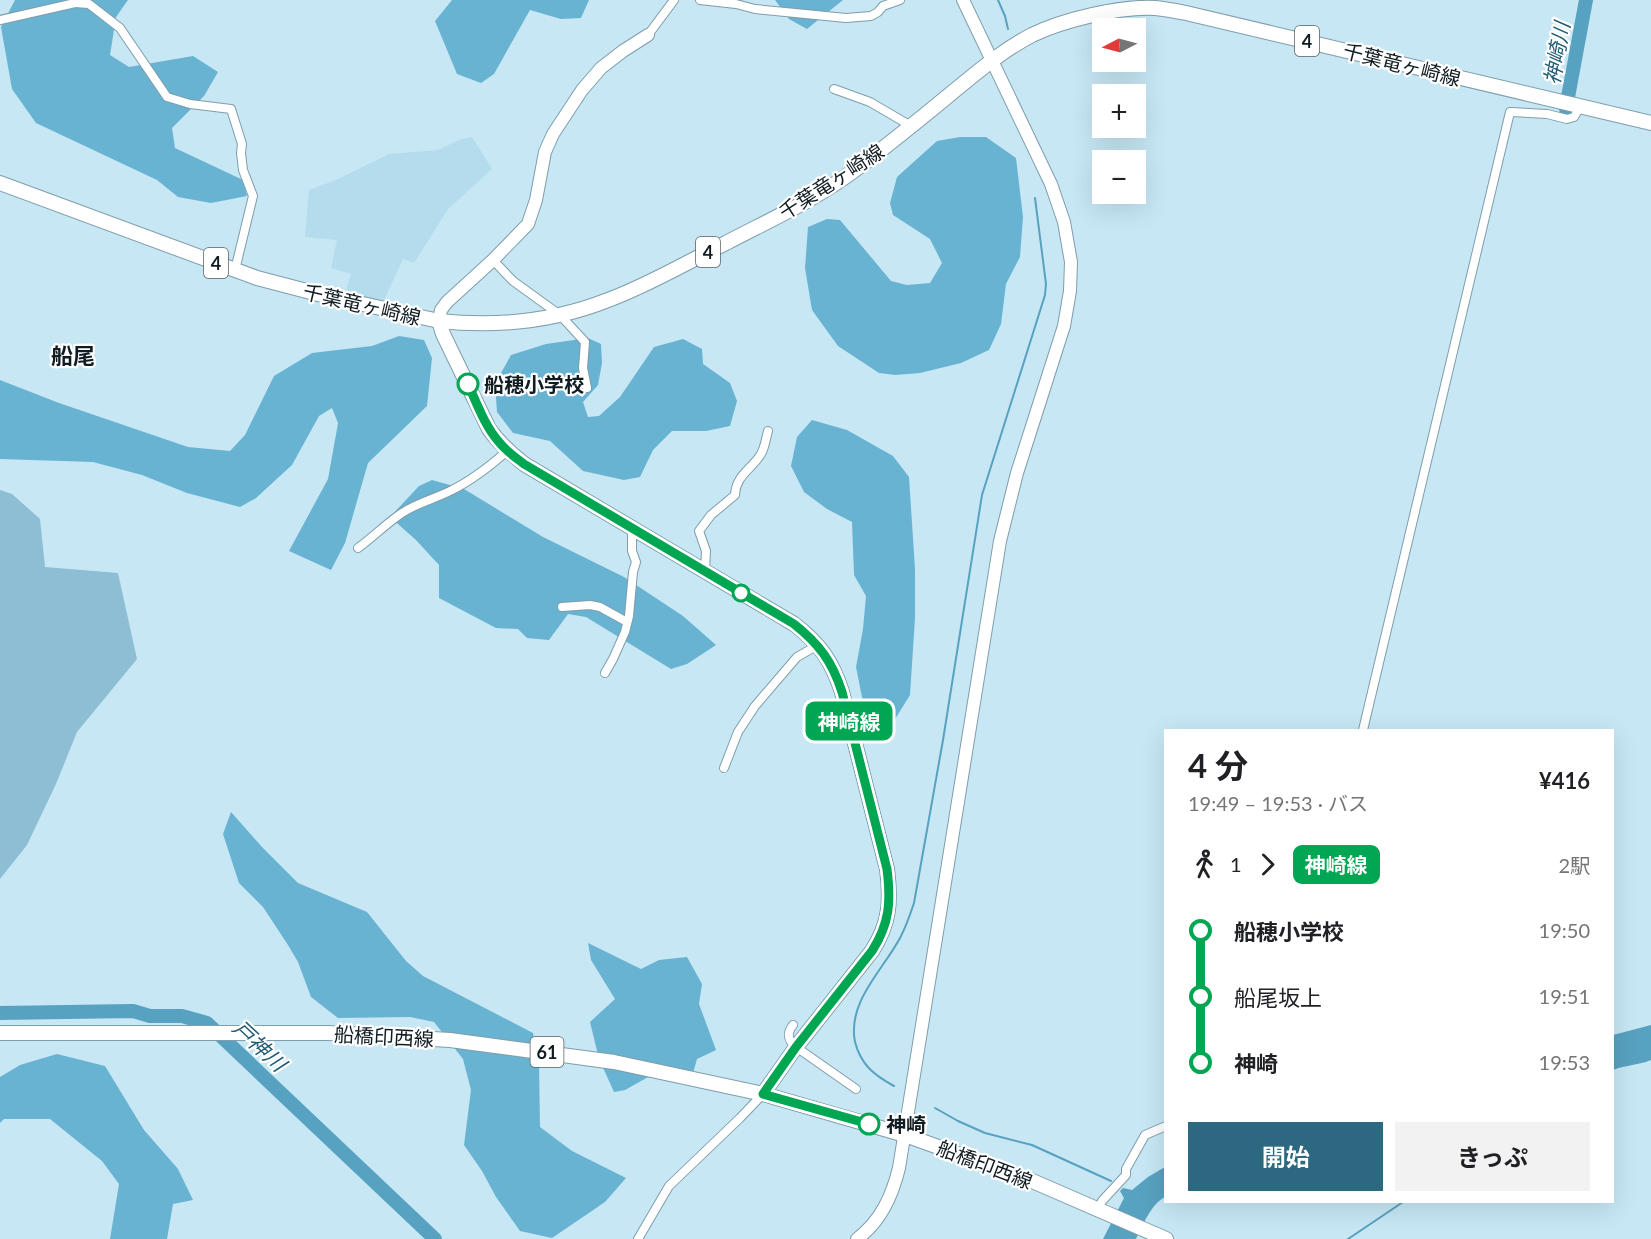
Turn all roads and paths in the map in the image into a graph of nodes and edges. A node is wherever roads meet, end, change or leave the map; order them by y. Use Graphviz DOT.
graph roads {
  1 [pos="674,0"];
  2 [pos="700,0"];
  3 [pos="900,0"];
  4 [pos="963,0"];
  5 [pos="77,2"];
  6 [pos="0,20"];
  7 [pos="648,35"];
  8 [pos="991,61"];
  9 [pos="834,89"];
  10 [pos="1572,105"];
  11 [pos="1651,123"];
  12 [pos="911,126"];
  13 [pos="0,183"];
  14 [pos="493,260"];
  15 [pos="236,270"];
  16 [pos="560,315"];
  17 [pos="439,321"];
  18 [pos="587,388"];
  19 [pos="768,431"];
  20 [pos="507,451"];
  21 [pos="632,528"];
  22 [pos="358,548"];
  23 [pos="705,572"];
  24 [pos="562,607"];
  25 [pos="627,622"];
  26 [pos="818,645"];
  27 [pos="605,673"];
  28 [pos="1363,729"];
  29 [pos="724,768"];
  30 [pos="793,1024"];
  31 [pos="0,1033"];
  32 [pos="796,1047"];
  33 [pos="856,1089"];
  34 [pos="763,1094"];
  35 [pos="1164,1127"];
  36 [pos="905,1135"];
  37 [pos="1099,1210"];
  38 [pos="1160,1236"];
  39 [pos="638,1239"];
  40 [pos="857,1239"];
  1 -- 7 [label="street"];
  2 -- 3 [label="street"];
  4 -- 8 [label="street"];
  5 -- 6 [label="street"];
  5 -- 15 [label="street"];
  7 -- 14 [label="street"];
  8 -- 10 [label="main road, 千葉竜ヶ崎線 / 4"];
  8 -- 12 [label="main road, 千葉竜ヶ崎線 / 4"];
  8 -- 36 [label="street"];
  9 -- 12 [label="street"];
  10 -- 11 [label="main road, 千葉竜ヶ崎線 / 4"];
  10 -- 28 [label="street"];
  12 -- 16 [label="main road, 千葉竜ヶ崎線 / 4"];
  13 -- 15 [label="main road, 千葉竜ヶ崎線 / 4"];
  14 -- 16 [label="street"];
  14 -- 17 [label="street"];
  15 -- 17 [label="main road, 千葉竜ヶ崎線 / 4"];
  16 -- 17 [label="main road, 千葉竜ヶ崎線 / 4"];
  16 -- 18 [label="street"];
  17 -- 20 [label="main road"];
  19 -- 23 [label="street"];
  20 -- 21 [label="main road"];
  20 -- 22 [label="street"];
  21 -- 23 [label="main road"];
  21 -- 25 [label="street"];
  23 -- 26 [label="main road"];
  24 -- 25 [label="street"];
  25 -- 27 [label="street"];
  26 -- 29 [label="street"];
  26 -- 32 [label="main road"];
  30 -- 32 [label="street"];
  31 -- 34 [label="main road, 船橋印西線 / 61"];
  32 -- 33 [label="street"];
  32 -- 34 [label="main road"];
  34 -- 36 [label="main road, 船橋印西線 / 61"];
  34 -- 39 [label="street"];
  35 -- 37 [label="street"];
  36 -- 37 [label="main road, 船橋印西線 / 61"];
  36 -- 40 [label="street"];
  37 -- 38 [label="main road, 船橋印西線 / 61"];
}
